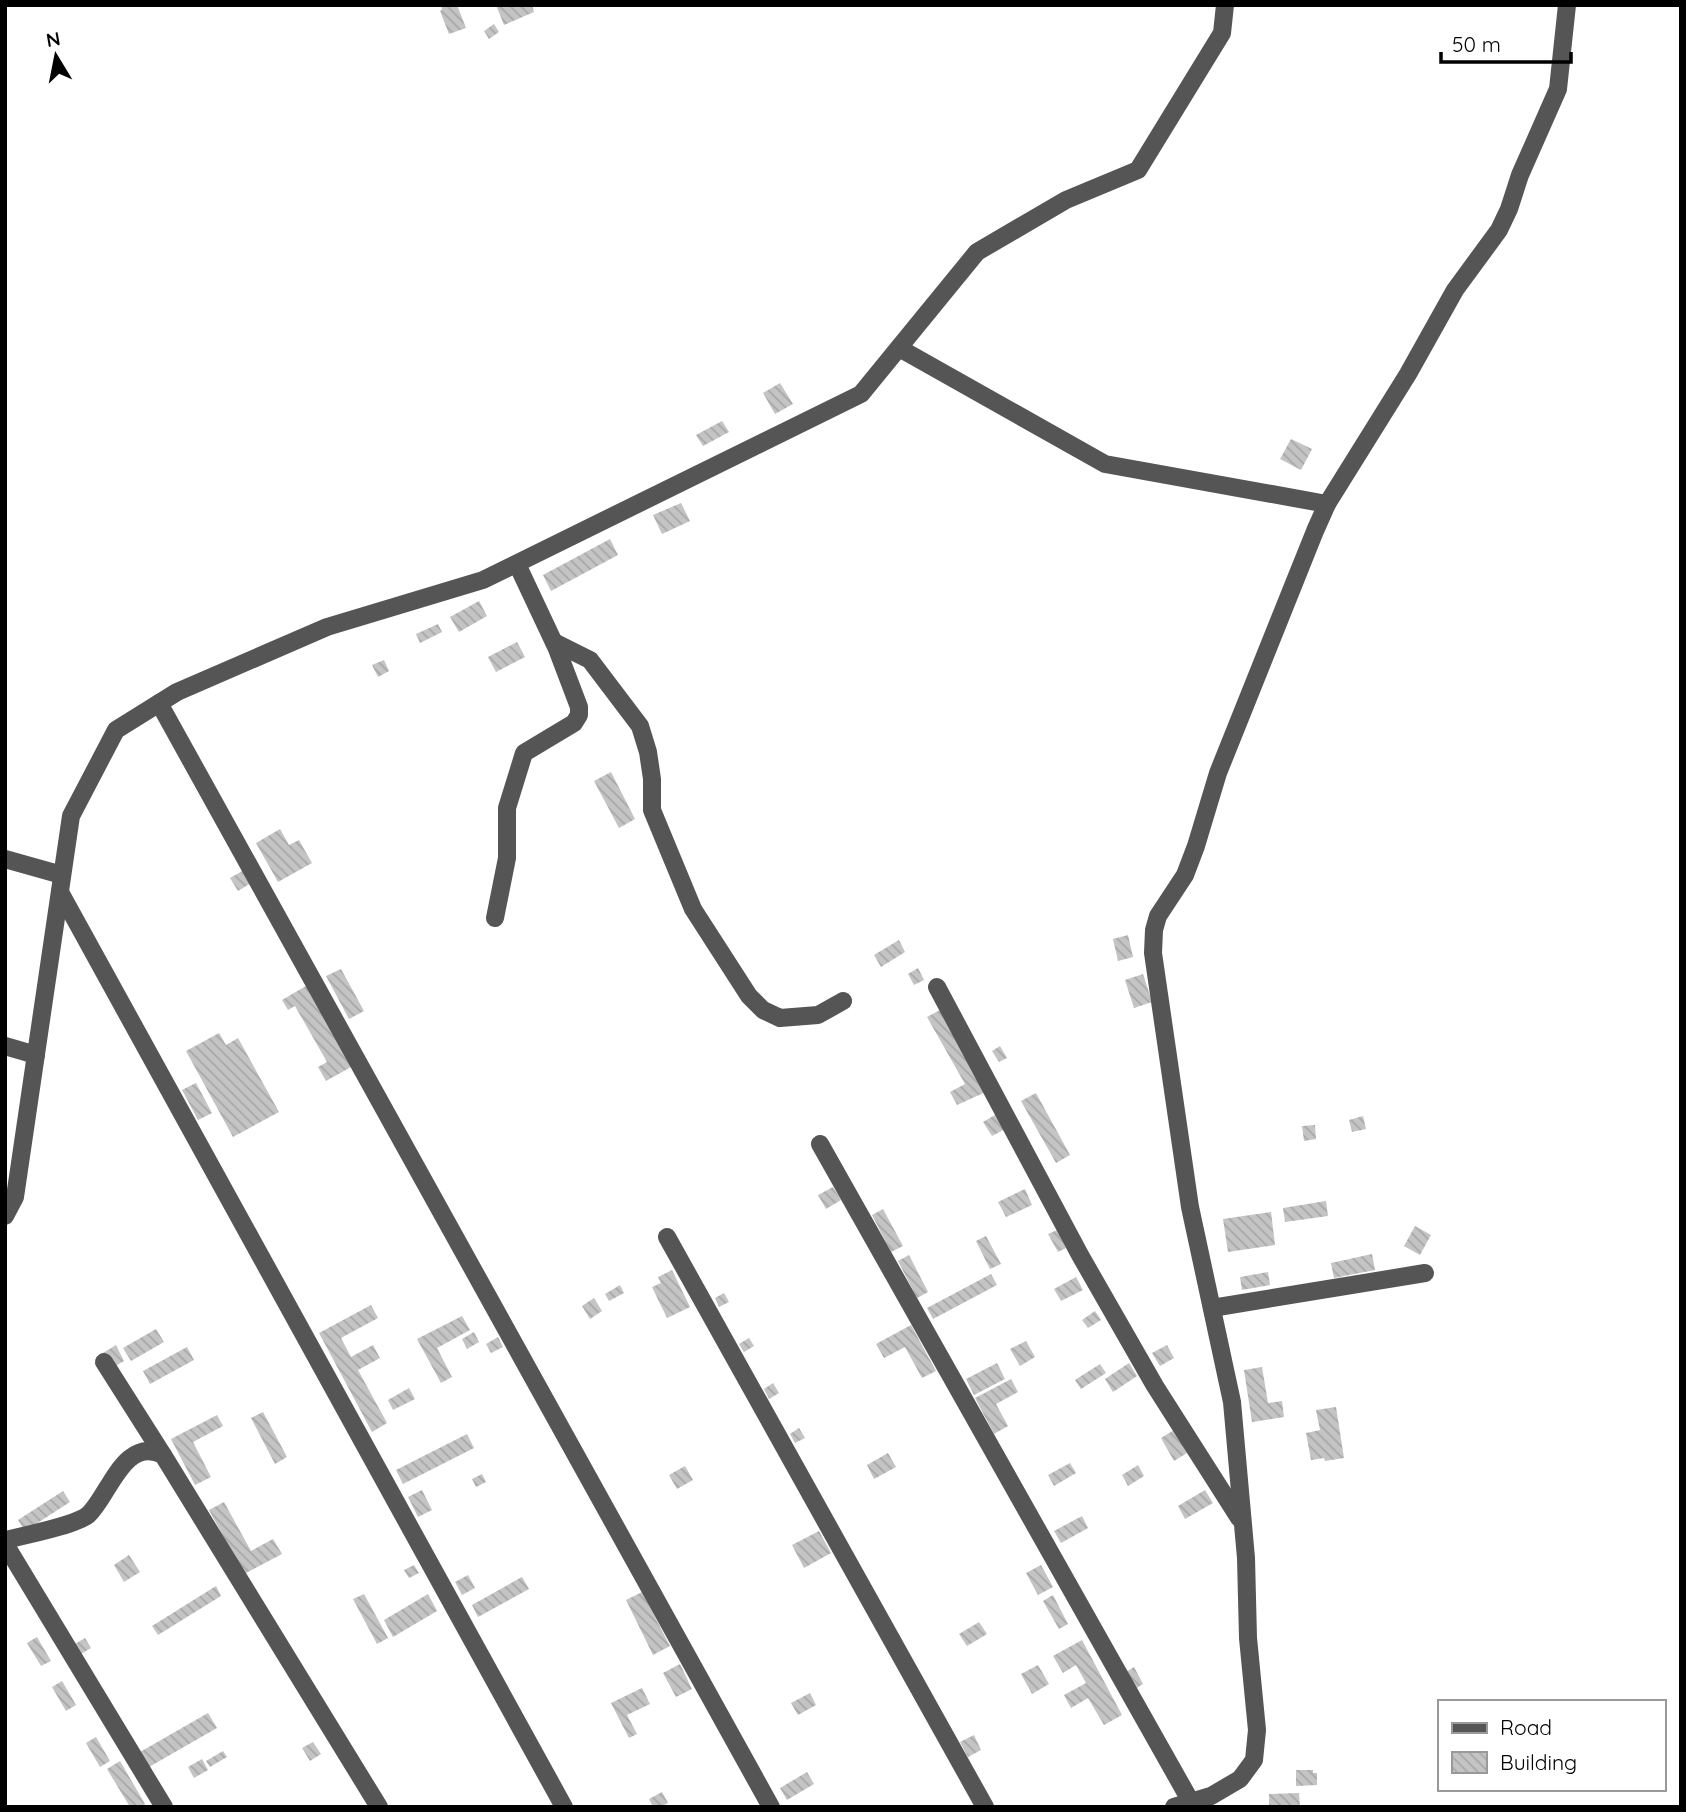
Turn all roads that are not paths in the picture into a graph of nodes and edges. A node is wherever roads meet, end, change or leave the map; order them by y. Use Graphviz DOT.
graph roads {
  1 [pos="1225,5"];
  2 [pos="1567,5"];
  3 [pos="899,348"];
  4 [pos="1327,504"];
  5 [pos="517,564"];
  6 [pos="554,642"];
  7 [pos="159,703"];
  8 [pos="5,859"];
  9 [pos="61,884"];
  10 [pos="495,918"];
  11 [pos="937,988"];
  12 [pos="843,1001"];
  13 [pos="5,1046"];
  14 [pos="36,1055"];
  15 [pos="820,1144"];
  16 [pos="5,1216"];
  17 [pos="667,1237"];
  18 [pos="1425,1273"];
  19 [pos="1212,1308"];
  20 [pos="104,1362"];
  21 [pos="163,1455"];
  22 [pos="1241,1521"];
  23 [pos="5,1542"];
  24 [pos="1182,1804"];
  25 [pos="164,1807"];
  26 [pos="379,1807"];
  27 [pos="564,1807"];
  28 [pos="771,1807"];
  29 [pos="985,1807"];
  1 -- 3 [label="street"];
  2 -- 4 [label="street"];
  3 -- 4 [label="street"];
  3 -- 5 [label="street"];
  4 -- 19 [label="street"];
  5 -- 6 [label="street"];
  5 -- 7 [label="street"];
  6 -- 10 [label="street"];
  6 -- 12 [label="street"];
  7 -- 9 [label="street"];
  7 -- 28 [label="street"];
  8 -- 9 [label="street"];
  9 -- 14 [label="street"];
  9 -- 27 [label="street"];
  11 -- 22 [label="street"];
  13 -- 14 [label="street"];
  14 -- 16 [label="street"];
  15 -- 24 [label="street"];
  17 -- 29 [label="street"];
  18 -- 19 [label="street"];
  19 -- 22 [label="street"];
  20 -- 21 [label="street"];
  21 -- 23 [label="street"];
  21 -- 26 [label="street"];
  22 -- 24 [label="street"];
  23 -- 25 [label="street"];
}
